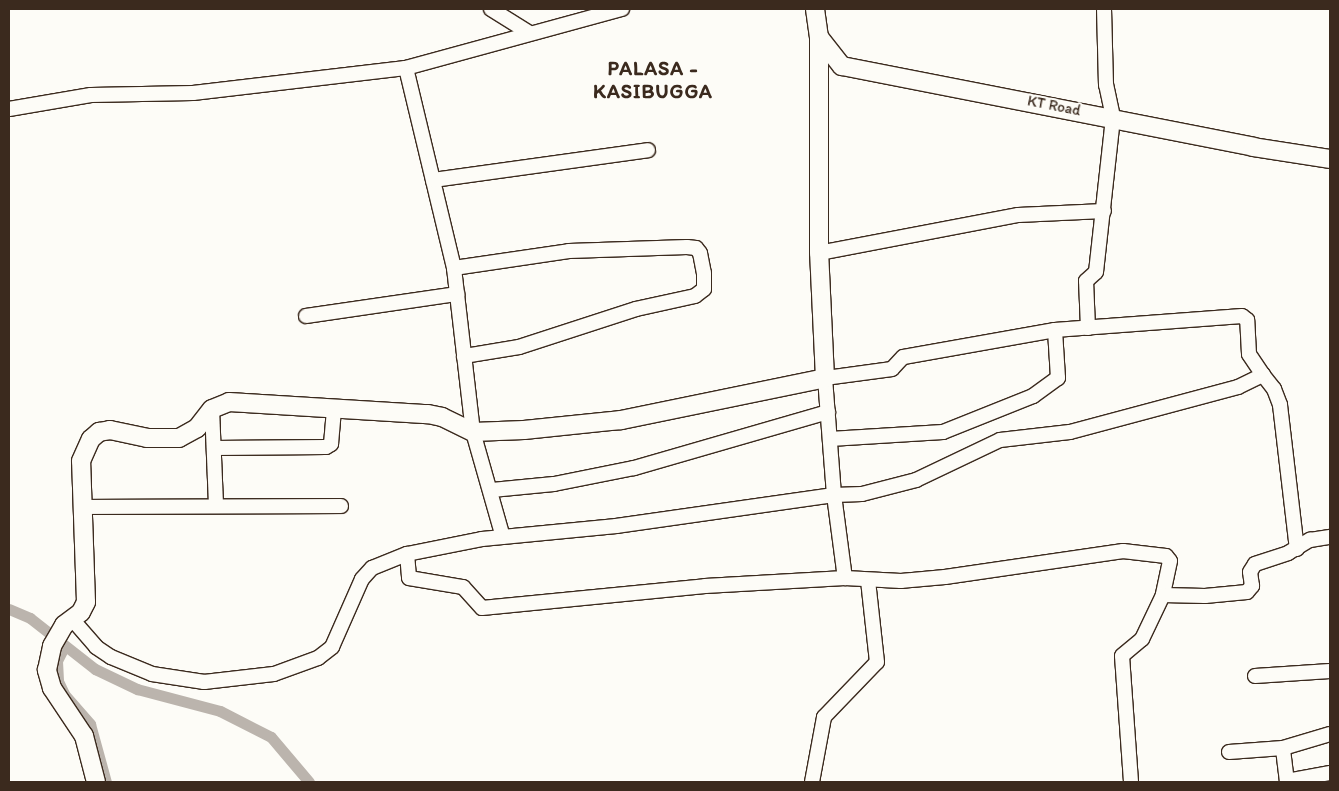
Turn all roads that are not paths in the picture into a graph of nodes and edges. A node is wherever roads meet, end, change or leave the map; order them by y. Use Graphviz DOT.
graph roads {
  1 [pos="491,9"];
  2 [pos="622,9"];
  3 [pos="815,9"];
  4 [pos="1104,9"];
  5 [pos="574,15"];
  6 [pos="528,32"];
  7 [pos="819,37"];
  8 [pos="406,68"];
  9 [pos="9,109"];
  10 [pos="1112,117"];
  11 [pos="648,150"];
  12 [pos="1330,159"];
  13 [pos="433,180"];
  14 [pos="1104,211"];
  15 [pos="819,253"];
  16 [pos="454,268"];
  17 [pos="457,294"];
  18 [pos="306,316"];
  19 [pos="1088,328"];
  20 [pos="1055,330"];
  21 [pos="464,356"];
  22 [pos="1263,375"];
  23 [pos="826,378"];
  24 [pos="212,409"];
  25 [pos="334,410"];
  26 [pos="828,412"];
  27 [pos="473,432"];
  28 [pos="830,439"];
  29 [pos="214,448"];
  30 [pos="492,490"];
  31 [pos="834,495"];
  32 [pos="216,505"];
  33 [pos="341,506"];
  34 [pos="83,507"];
  35 [pos="504,537"];
  36 [pos="1330,537"];
  37 [pos="1297,549"];
  38 [pos="407,554"];
  39 [pos="845,578"];
  40 [pos="868,580"];
  41 [pos="1163,595"];
  42 [pos="68,622"];
  43 [pos="1330,671"];
  44 [pos="1256,676"];
  45 [pos="1330,734"];
  46 [pos="1283,748"];
  47 [pos="1229,752"];
  48 [pos="1330,773"];
  49 [pos="96,782"];
  50 [pos="812,782"];
  51 [pos="1131,782"];
  52 [pos="1287,782"];
  1 -- 6 [label="street"];
  2 -- 5 [label="street"];
  3 -- 7 [label="main road"];
  4 -- 10 [label="street"];
  5 -- 6 [label="street"];
  6 -- 8 [label="street"];
  7 -- 10 [label="main road, KT Road"];
  7 -- 15 [label="main road"];
  8 -- 9 [label="street"];
  8 -- 13 [label="street"];
  10 -- 12 [label="main road, KT Road"];
  10 -- 14 [label="street"];
  11 -- 13 [label="street"];
  13 -- 16 [label="street"];
  14 -- 15 [label="street"];
  14 -- 19 [label="street"];
  15 -- 23 [label="main road"];
  16 -- 17 [label="street"];
  16 -- 21 [label="street"];
  17 -- 18 [label="street"];
  17 -- 21 [label="street"];
  19 -- 20 [label="street"];
  19 -- 22 [label="street"];
  20 -- 23 [label="street"];
  20 -- 28 [label="street"];
  21 -- 27 [label="street"];
  22 -- 31 [label="street"];
  22 -- 37 [label="street"];
  23 -- 26 [label="street"];
  23 -- 27 [label="main road"];
  24 -- 25 [label="main road"];
  24 -- 29 [label="street"];
  24 -- 34 [label="main road"];
  25 -- 27 [label="main road"];
  25 -- 29 [label="street"];
  26 -- 28 [label="street"];
  26 -- 30 [label="street"];
  27 -- 30 [label="street"];
  28 -- 31 [label="street"];
  29 -- 32 [label="street"];
  30 -- 35 [label="street"];
  31 -- 35 [label="street"];
  31 -- 39 [label="street"];
  32 -- 33 [label="street"];
  32 -- 34 [label="street"];
  34 -- 42 [label="main road"];
  35 -- 38 [label="street"];
  36 -- 37 [label="street"];
  37 -- 41 [label="street"];
  38 -- 39 [label="street"];
  38 -- 42 [label="street"];
  39 -- 40 [label="street"];
  40 -- 41 [label="street"];
  40 -- 50 [label="street"];
  41 -- 51 [label="street"];
  42 -- 49 [label="main road"];
  43 -- 44 [label="street"];
  45 -- 46 [label="street"];
  46 -- 47 [label="street"];
  46 -- 52 [label="street"];
  48 -- 52 [label="street"];
}
